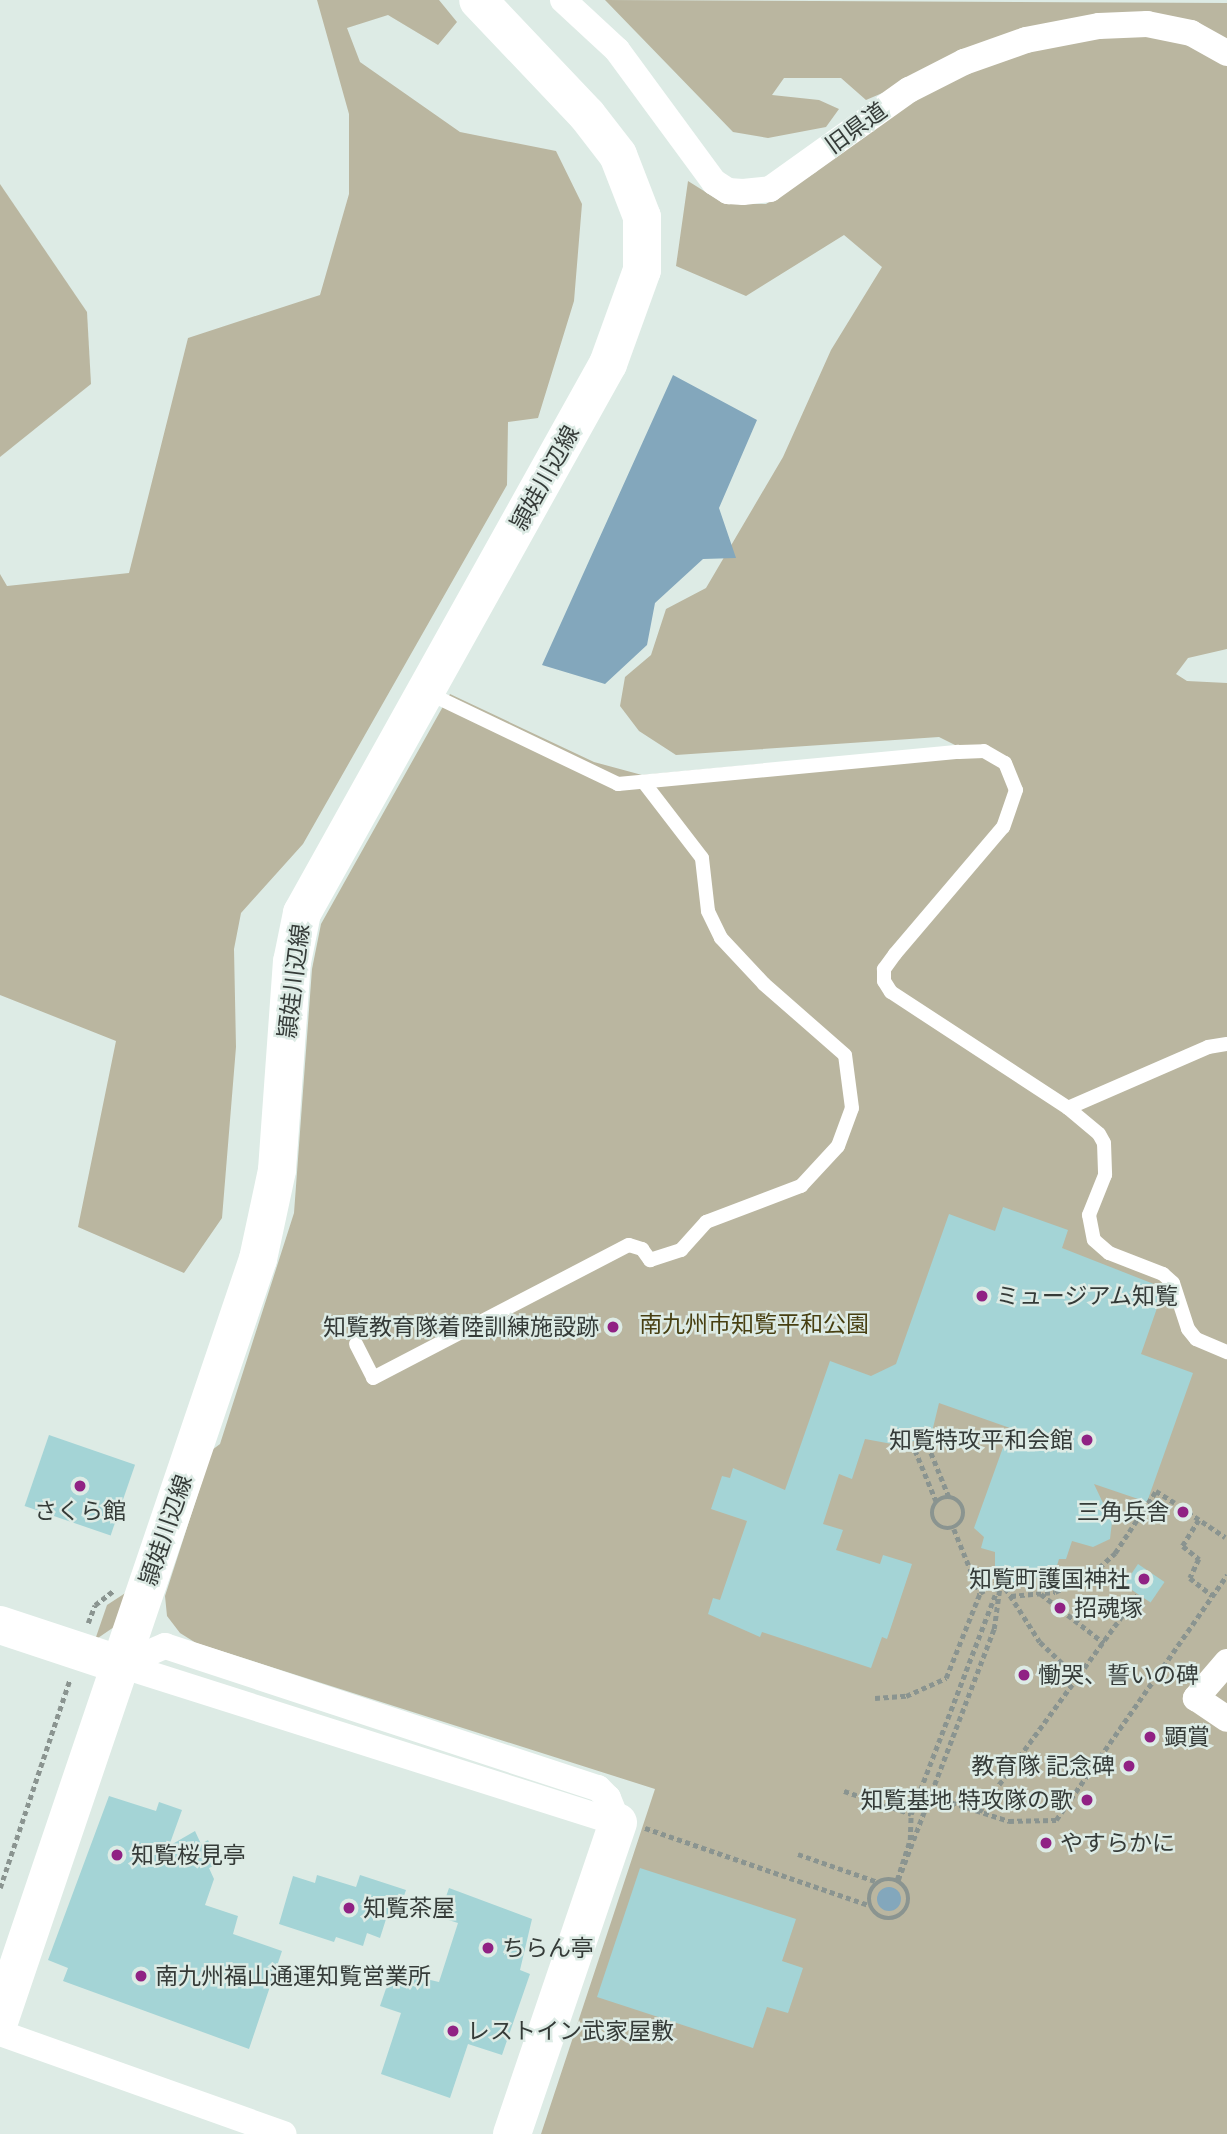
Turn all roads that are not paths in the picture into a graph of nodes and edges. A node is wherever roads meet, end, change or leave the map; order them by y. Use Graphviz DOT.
graph roads {
  1 [pos="478,0"];
  2 [pos="564,0"];
  3 [pos="1227,53"];
  4 [pos="425,691"];
  5 [pos="645,784"];
  6 [pos="1227,1044"];
  7 [pos="1068,1108"];
  8 [pos="356,1345"];
  9 [pos="1227,1352"];
  10 [pos="0,1625"];
  11 [pos="1227,1662"];
  12 [pos="121,1665"];
  13 [pos="1227,1719"];
  14 [pos="618,1823"];
  15 [pos="0,2019"];
  16 [pos="0,2033"];
  17 [pos="284,2134"];
  18 [pos="512,2134"];
  1 -- 4 [label="main road, 頴娃川辺線"];
  2 -- 3 [label="street, 旧県道"];
  4 -- 5 [label="lane"];
  4 -- 12 [label="main road, 頴娃川辺線"];
  5 -- 7 [label="lane"];
  5 -- 8 [label="lane"];
  6 -- 7 [label="lane"];
  7 -- 9 [label="lane"];
  10 -- 12 [label="main road"];
  11 -- 13 [label="street"];
  12 -- 14 [label="street"];
  12 -- 15 [label="main road, 頴娃川辺線"];
  14 -- 18 [label="main road"];
  16 -- 17 [label="street"];
}
